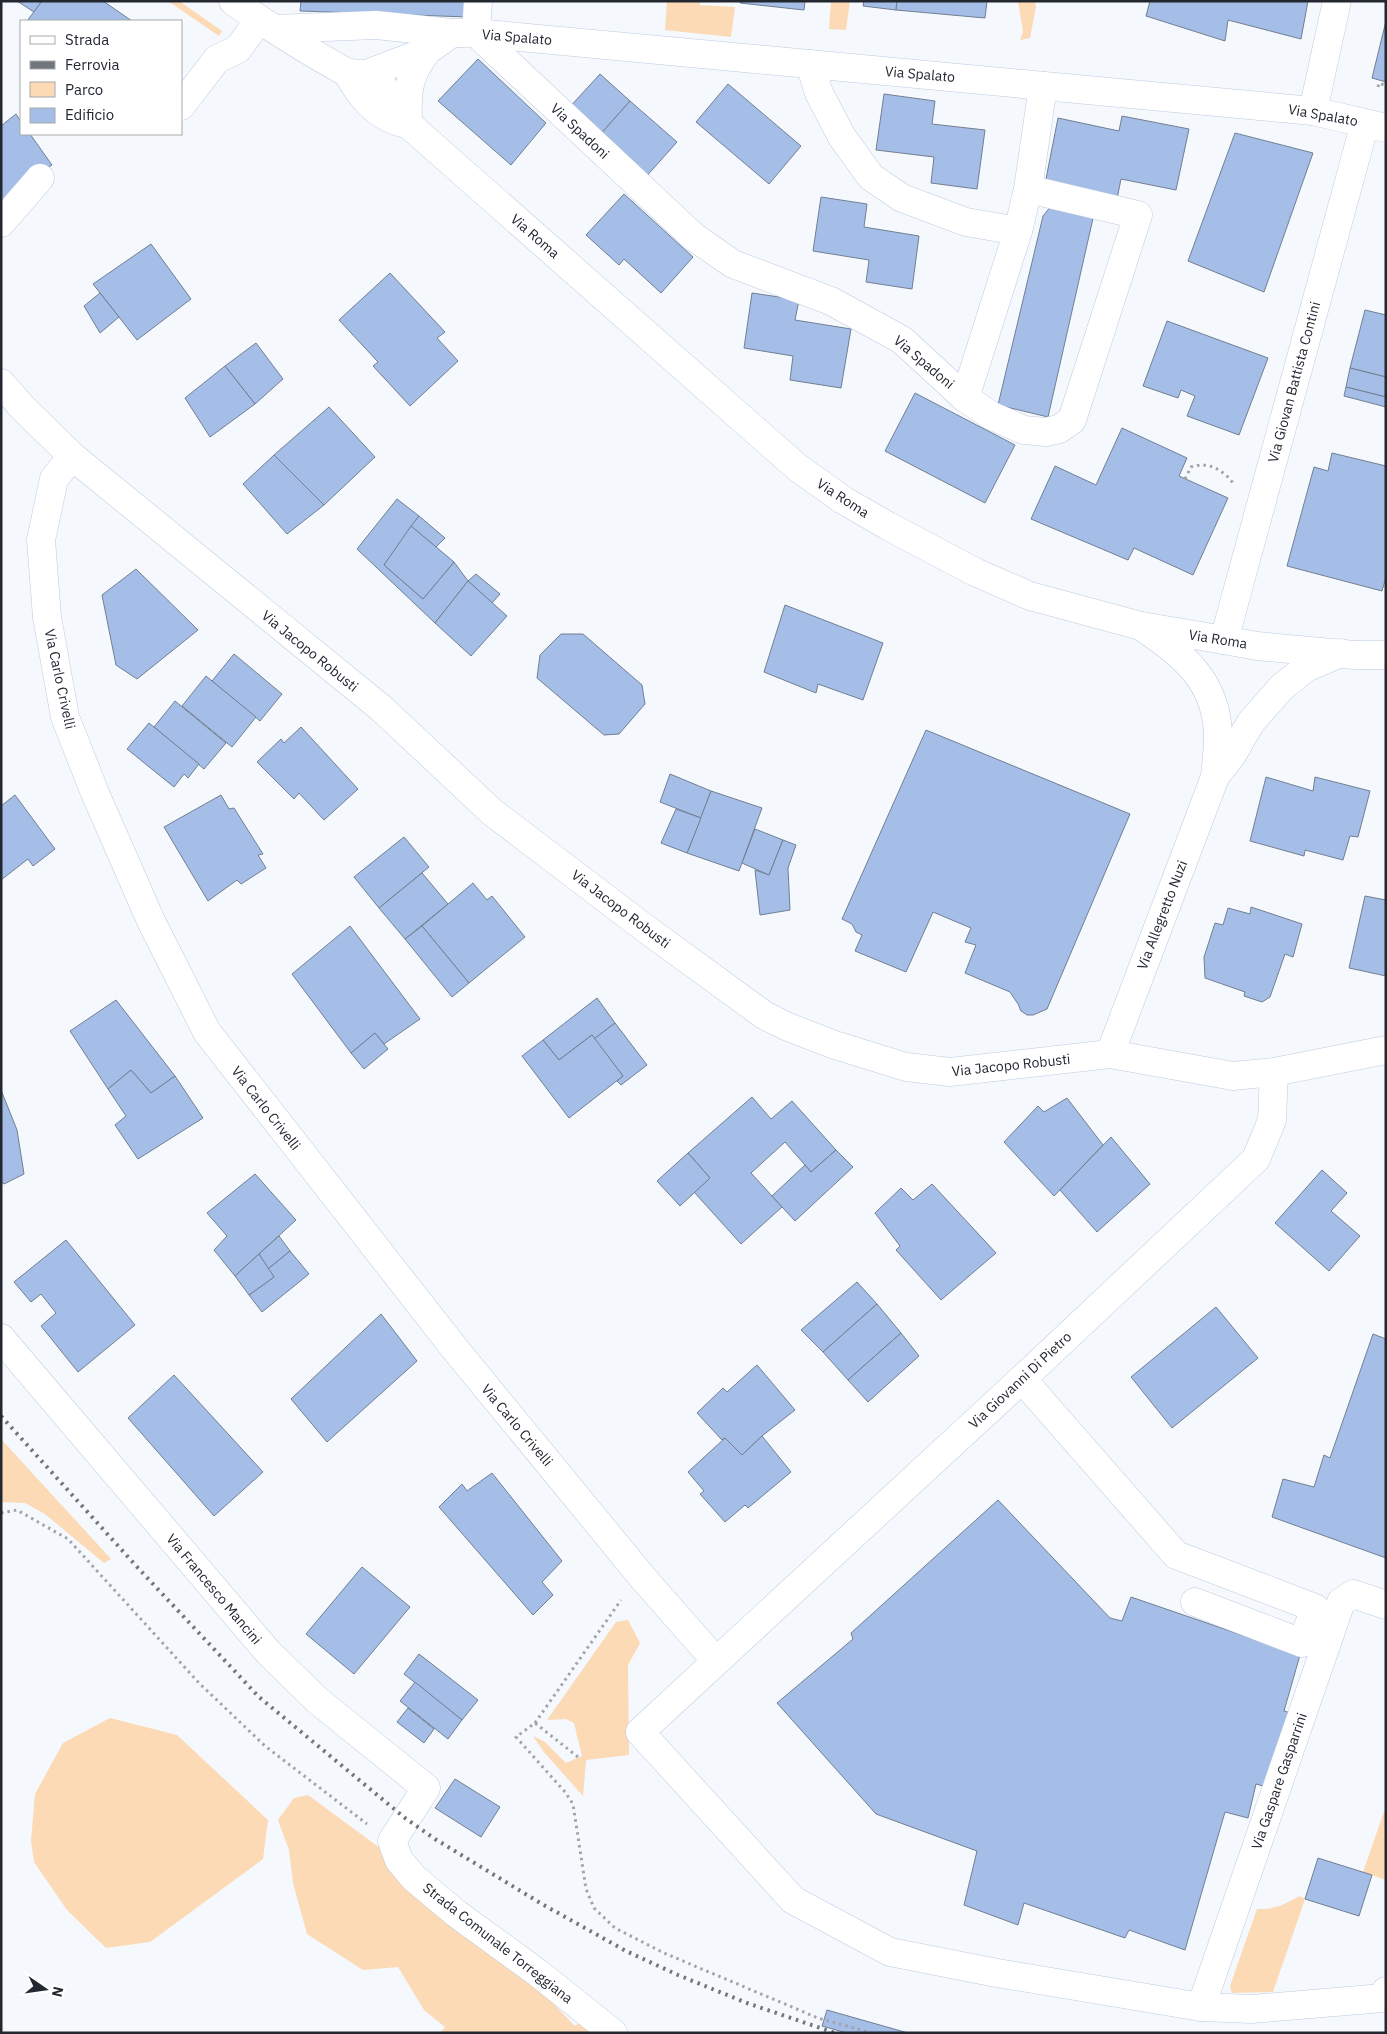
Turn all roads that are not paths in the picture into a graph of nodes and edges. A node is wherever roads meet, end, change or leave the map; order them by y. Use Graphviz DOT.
graph roads {
  1 [pos="233,1"];
  2 [pos="478,1"];
  3 [pos="1337,1"];
  4 [pos="267,24"];
  5 [pos="464,33"];
  6 [pos="427,51"];
  7 [pos="810,64"];
  8 [pos="357,73"];
  9 [pos="1043,86"];
  10 [pos="182,105"];
  11 [pos="1313,111"];
  12 [pos="408,124"];
  13 [pos="1375,125"];
  14 [pos="40,178"];
  15 [pos="1028,190"];
  16 [pos="1,223"];
  17 [pos="1018,231"];
  18 [pos="1,382"];
  19 [pos="965,398"];
  20 [pos="72,456"];
  21 [pos="1141,626"];
  22 [pos="1224,640"];
  23 [pos="1340,653"];
  24 [pos="1386,655"];
  25 [pos="1215,777"];
  26 [pos="1386,1050"];
  27 [pos="1110,1054"];
  28 [pos="1274,1072"];
  29 [pos="1,1338"];
  30 [pos="1022,1379"];
  31 [pos="1195,1602"];
  32 [pos="1386,1605"];
  33 [pos="715,1660"];
  34 [pos="399,1830"];
  35 [pos="1386,1991"];
  36 [pos="1201,2007"];
  37 [pos="613,2033"];
  1 -- 4 [label="street, Via Roma"];
  2 -- 5 [label="street"];
  3 -- 11 [label="street"];
  4 -- 5 [label="street, Via Spalato"];
  4 -- 8 [label="street, Via Roma"];
  4 -- 10 [label="street"];
  5 -- 6 [label="street"];
  5 -- 7 [label="street, Via Spalato"];
  5 -- 19 [label="street, Via Spadoni"];
  6 -- 8 [label="street"];
  6 -- 12 [label="street"];
  7 -- 9 [label="street, Via Spalato"];
  7 -- 17 [label="street"];
  8 -- 12 [label="street, Via Roma"];
  9 -- 11 [label="street, Via Spalato"];
  9 -- 15 [label="street"];
  11 -- 13 [label="street, Via Spalato"];
  12 -- 21 [label="street, Via Roma"];
  13 -- 22 [label="street, Via Giovan Battista Contini"];
  14 -- 16 [label="street"];
  15 -- 17 [label="street"];
  15 -- 19 [label="street, Via Spadoni"];
  17 -- 19 [label="street"];
  18 -- 20 [label="street, Via Jacopo Robusti"];
  20 -- 27 [label="street, Via Jacopo Robusti"];
  20 -- 33 [label="street, Via Carlo Crivelli"];
  21 -- 22 [label="street, Via Roma"];
  21 -- 25 [label="street, Via Allegretto Nuzi"];
  22 -- 23 [label="street, Via Roma"];
  23 -- 24 [label="street, Via Roma"];
  23 -- 25 [label="street, Via Allegretto Nuzi"];
  25 -- 27 [label="street, Via Allegretto Nuzi"];
  26 -- 28 [label="street, Via Jacopo Robusti"];
  27 -- 28 [label="street, Via Jacopo Robusti"];
  28 -- 30 [label="street, Via Giovanni Di Pietro"];
  29 -- 34 [label="street, Via Francesco Mancini"];
  30 -- 31 [label="street"];
  30 -- 33 [label="street, Via Giovanni Di Pietro"];
  32 -- 36 [label="street, Via Gaspare Gasparrini"];
  33 -- 36 [label="street, Via Giovanni Di Pietro"];
  34 -- 37 [label="street, Strada Comunale Torreggiana"];
  35 -- 36 [label="street"];
}
